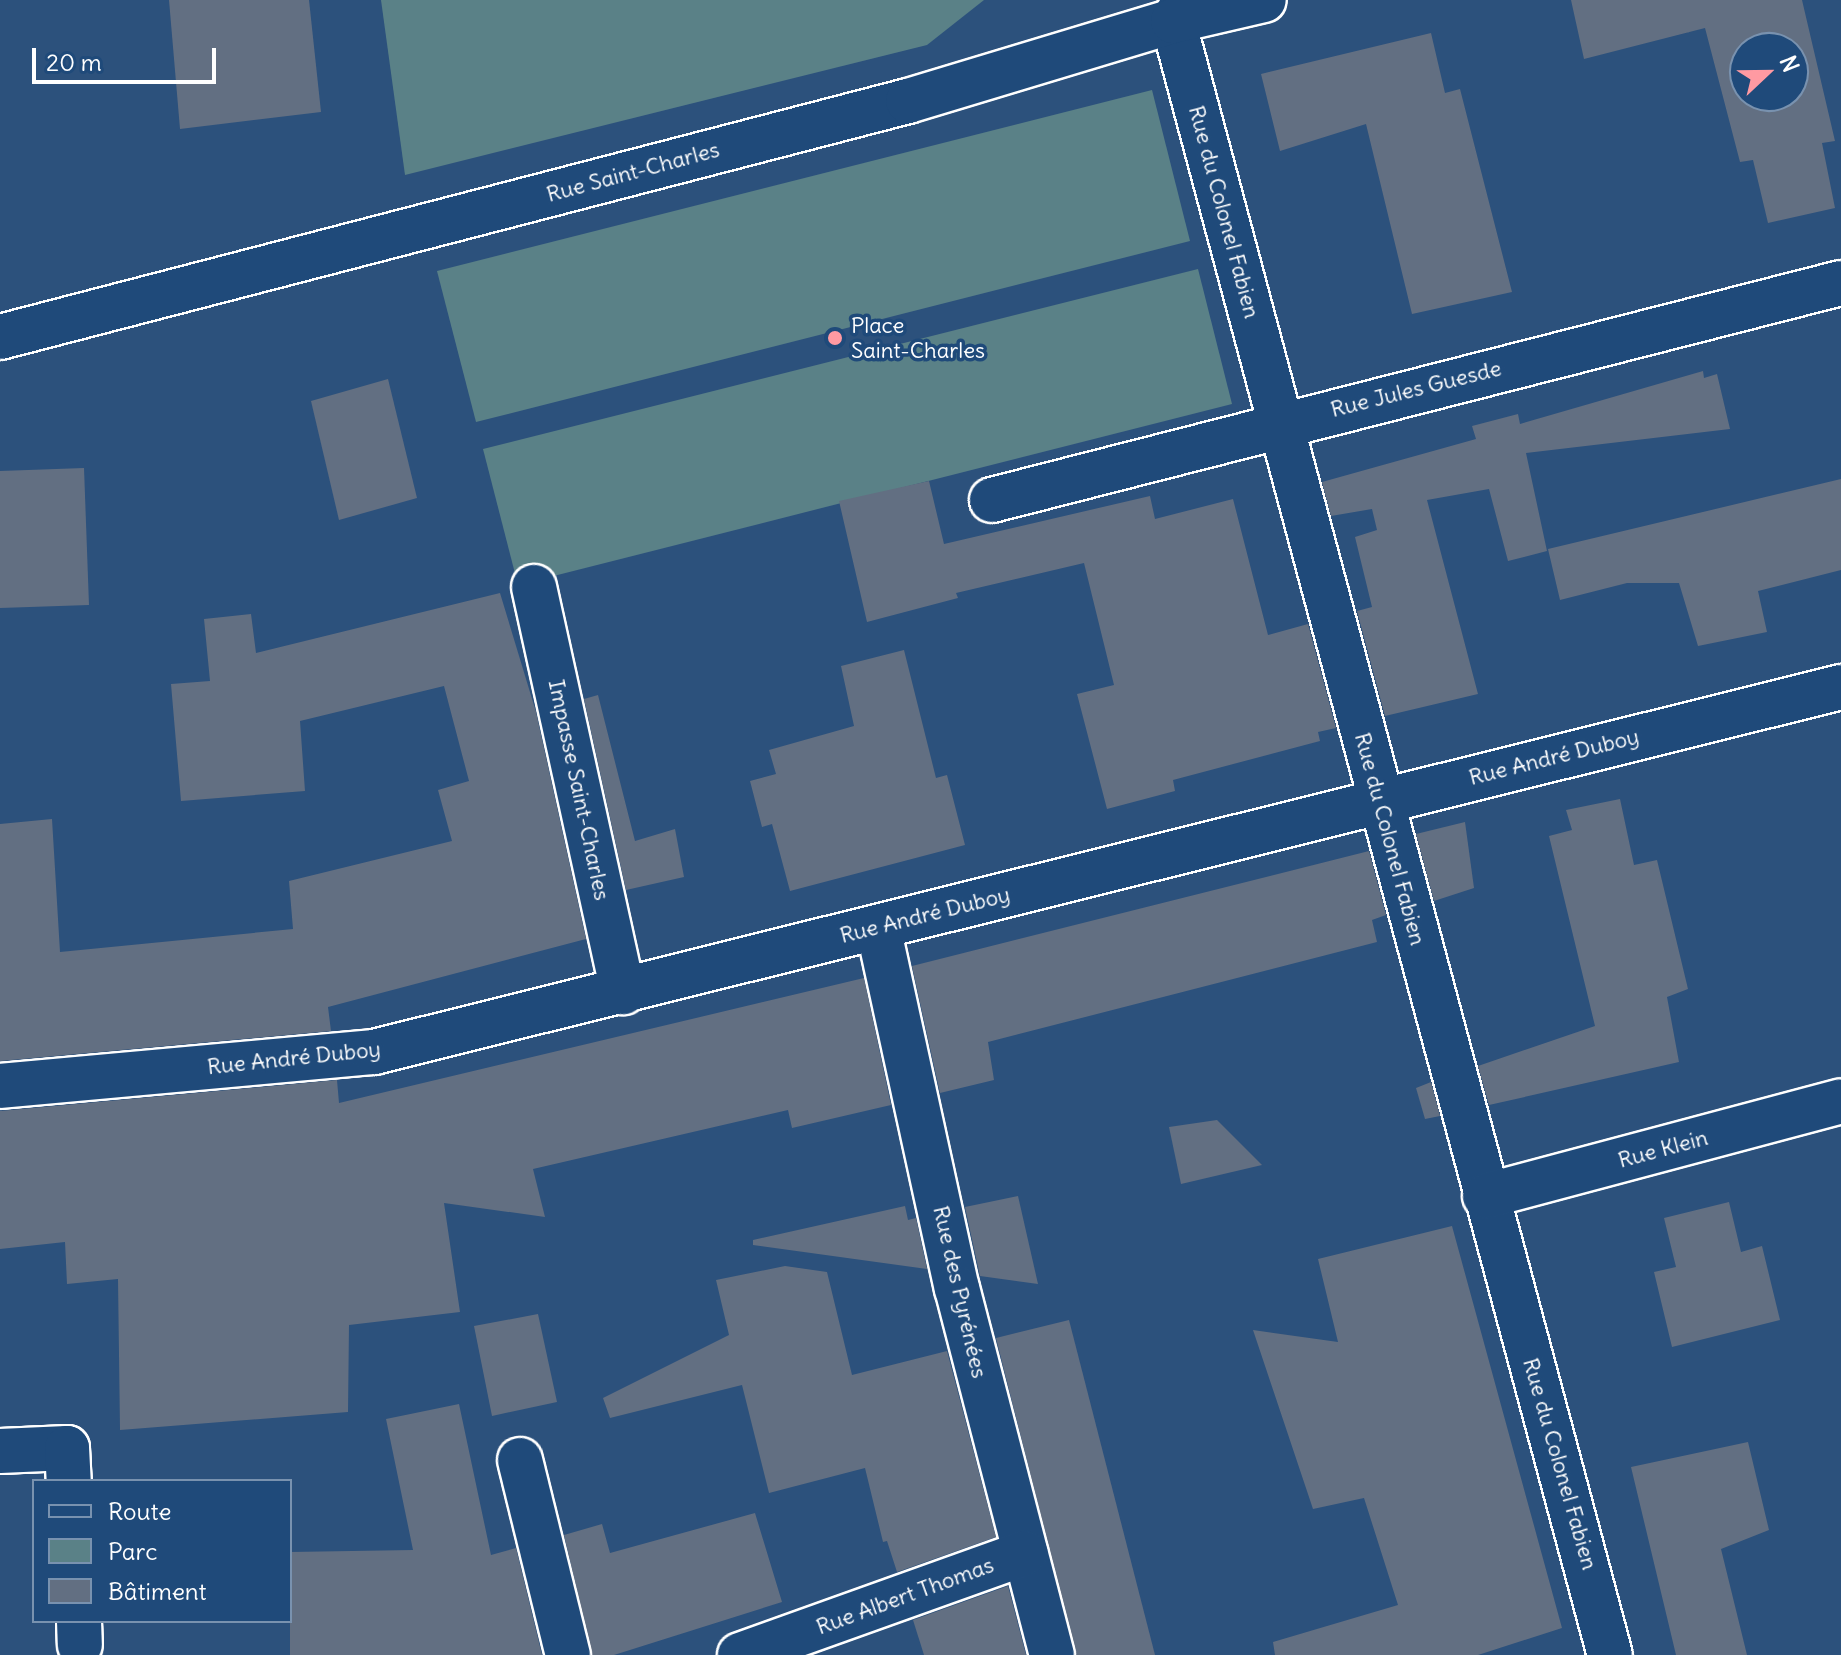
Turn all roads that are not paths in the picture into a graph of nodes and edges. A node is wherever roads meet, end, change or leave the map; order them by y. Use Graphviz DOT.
graph roads {
  1 [pos="1264,0"];
  2 [pos="1180,10"];
  3 [pos="1841,283"];
  4 [pos="0,337"];
  5 [pos="1280,423"];
  6 [pos="992,500"];
  7 [pos="534,587"];
  8 [pos="1841,687"];
  9 [pos="1380,800"];
  10 [pos="878,927"];
  11 [pos="623,992"];
  12 [pos="0,1086"];
  13 [pos="1841,1101"];
  14 [pos="1485,1196"];
  15 [pos="0,1451"];
  16 [pos="520,1460"];
  17 [pos="69,1479"];
  18 [pos="1025,1553"];
  19 [pos="568,1655"];
  20 [pos="740,1655"];
  21 [pos="1052,1655"];
  22 [pos="1610,1655"];
  1 -- 2 [label="street, Rue Saint-Charles"];
  2 -- 4 [label="street, Rue Saint-Charles"];
  2 -- 5 [label="street, Rue du Colonel Fabien"];
  3 -- 5 [label="street, Rue Jules Guesde"];
  5 -- 6 [label="street, Rue Jules Guesde"];
  5 -- 9 [label="street, Rue du Colonel Fabien"];
  7 -- 11 [label="street, Impasse Saint-Charles"];
  8 -- 9 [label="street, Rue André Duboy"];
  9 -- 10 [label="street, Rue André Duboy"];
  9 -- 14 [label="street, Rue du Colonel Fabien"];
  10 -- 11 [label="street, Rue André Duboy"];
  10 -- 18 [label="street, Rue des Pyrénées"];
  11 -- 12 [label="street, Rue André Duboy"];
  13 -- 14 [label="street, Rue Klein"];
  14 -- 22 [label="street, Rue du Colonel Fabien"];
  15 -- 17 [label="street"];
  16 -- 19 [label="street"];
  18 -- 20 [label="street, Rue Albert Thomas"];
  18 -- 21 [label="street, Rue des Pyrénées"];
}
